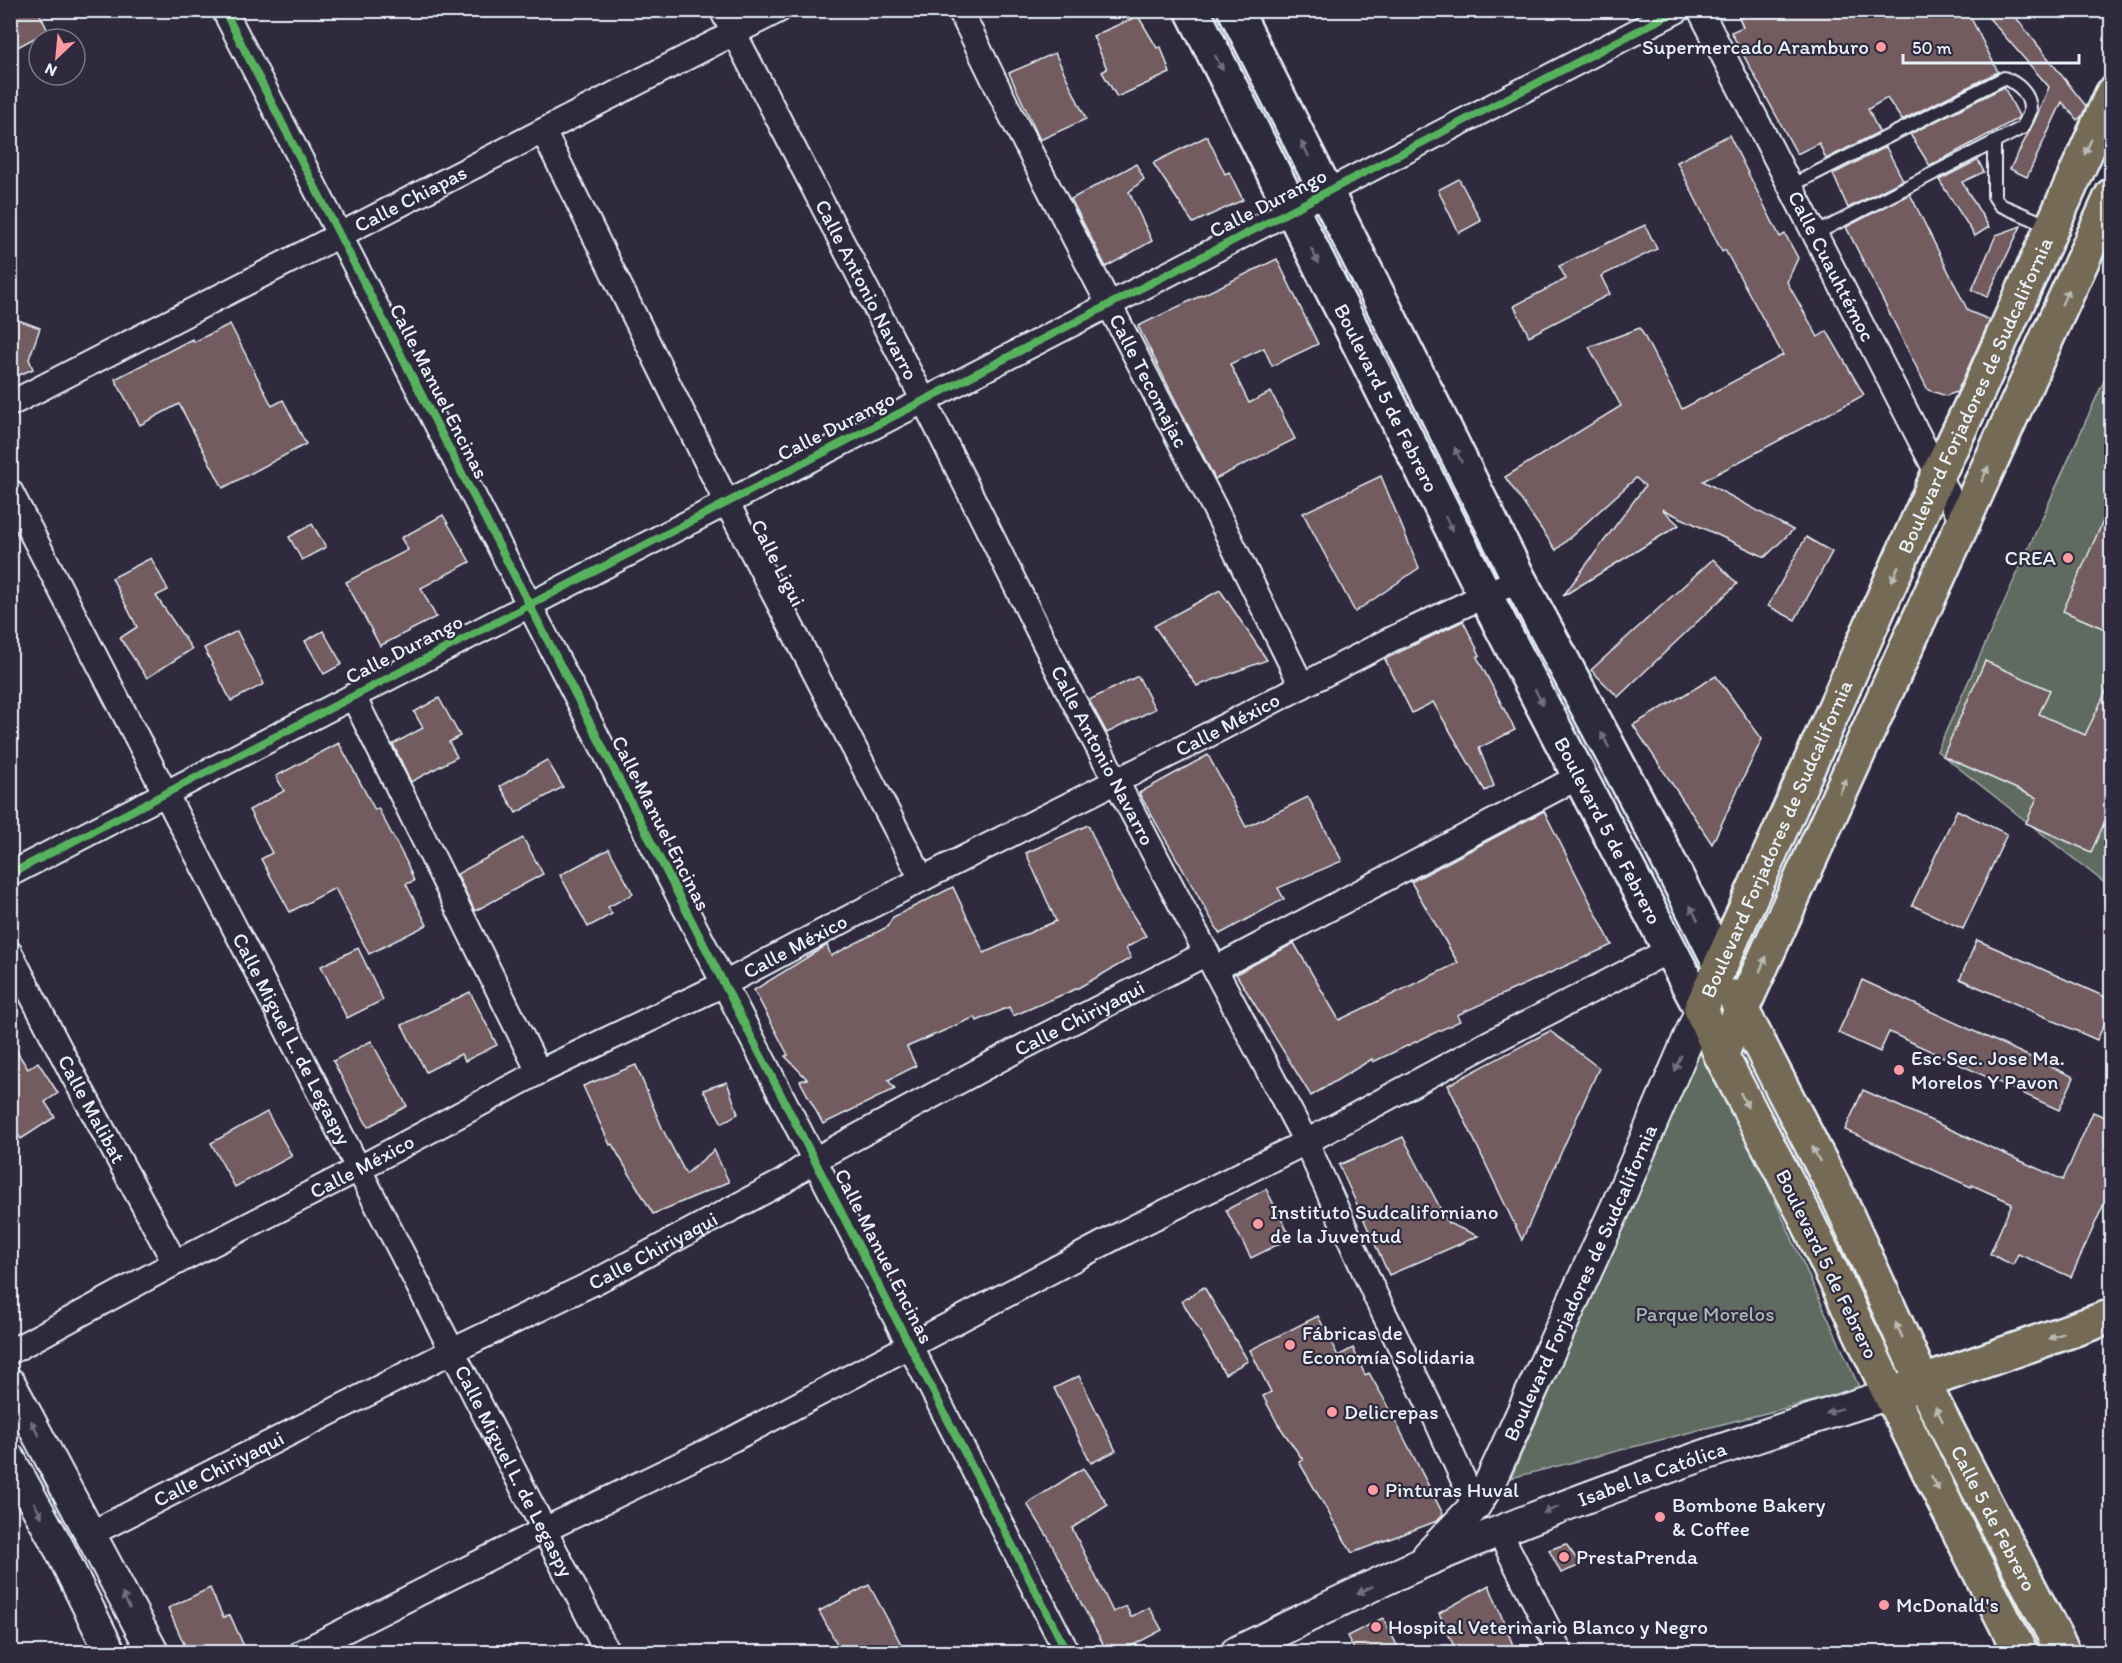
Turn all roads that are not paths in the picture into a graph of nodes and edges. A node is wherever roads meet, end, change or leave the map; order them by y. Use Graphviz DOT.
graph roads {
  1 [pos="224,10"];
  2 [pos="722,10"];
  3 [pos="779,10"];
  4 [pos="960,10"];
  5 [pos="1192,10"];
  6 [pos="1235,10"];
  7 [pos="1678,10"];
  8 [pos="1701,10"];
  9 [pos="734,34"];
  10 [pos="2112,94"];
  11 [pos="543,131"];
  12 [pos="1994,142"];
  13 [pos="1790,186"];
  14 [pos="1327,192"];
  15 [pos="2112,195"];
  16 [pos="1292,210"];
  17 [pos="2052,227"];
  18 [pos="1815,234"];
  19 [pos="339,236"];
  20 [pos="1109,305"];
  21 [pos="924,401"];
  22 [pos="10,404"];
  23 [pos="1938,475"];
  24 [pos="10,491"];
  25 [pos="727,503"];
  26 [pos="1963,523"];
  27 [pos="1519,579"];
  28 [pos="1485,595"];
  29 [pos="529,605"];
  30 [pos="1302,686"];
  31 [pos="353,696"];
  32 [pos="1580,776"];
  33 [pos="1117,781"];
  34 [pos="166,794"];
  35 [pos="10,874"];
  36 [pos="922,879"];
  37 [pos="1670,950"];
  38 [pos="10,953"];
  39 [pos="1211,961"];
  40 [pos="1721,965"];
  41 [pos="724,984"];
  42 [pos="1701,1009"];
  43 [pos="1742,1010"];
  44 [pos="1721,1055"];
  45 [pos="539,1072"];
  46 [pos="1306,1142"];
  47 [pos="814,1160"];
  48 [pos="358,1169"];
  49 [pos="175,1263"];
  50 [pos="2112,1316"];
  51 [pos="910,1346"];
  52 [pos="452,1351"];
  53 [pos="10,1352"];
  54 [pos="10,1383"];
  55 [pos="1923,1383"];
  56 [pos="1890,1394"];
  57 [pos="10,1459"];
  58 [pos="1475,1506"];
  59 [pos="544,1530"];
  60 [pos="1499,1531"];
  61 [pos="92,1533"];
  62 [pos="1418,1565"];
  63 [pos="110,1653"];
  64 [pos="153,1653"];
  65 [pos="302,1653"];
  66 [pos="607,1653"];
  67 [pos="1067,1653"];
  68 [pos="1236,1653"];
  69 [pos="1560,1653"];
  70 [pos="2020,1653"];
  71 [pos="2062,1653"];
  1 -- 19 [label="street, Calle Manuel Encinas"];
  2 -- 9 [label="street, Calle Antonio Navarro"];
  3 -- 9 [label="street, Calle Chiapas"];
  4 -- 20 [label="street, Calle Tecomajac"];
  5 -- 16 [label="main road, Boulevard 5 de Febrero, one-way"];
  14 -- 6 [label="main road, Boulevard 5 de Febrero, one-way"];
  7 -- 14 [label="street, Calle Durango"];
  8 -- 13 [label="street, Calle Cuauhtémoc"];
  9 -- 11 [label="street, Calle Chiapas"];
  9 -- 21 [label="street, Calle Antonio Navarro"];
  10 -- 17 [label="main road, Boulevard Forjadores de Sudcalifornia, one-way"];
  11 -- 19 [label="street, Calle Chiapas"];
  11 -- 25 [label="street, Calle Ligui"];
  12 -- 13 [label="lane"];
  12 -- 17 [label="lane"];
  12 -- 18 [label="lane"];
  13 -- 18 [label="street, Calle Cuauhtémoc"];
  14 -- 16 [label="street, Calle Durango"];
  27 -- 14 [label="main road, Boulevard 5 de Febrero, one-way"];
  26 -- 15 [label="main road, Boulevard Forjadores de Sudcalifornia, one-way"];
  16 -- 20 [label="street, Calle Durango"];
  16 -- 28 [label="main road, Boulevard 5 de Febrero, one-way"];
  17 -- 23 [label="main road, Boulevard Forjadores de Sudcalifornia"];
  18 -- 23 [label="street, Calle Cuauhtémoc"];
  19 -- 22 [label="street, Calle Chiapas"];
  19 -- 29 [label="street, Calle Manuel Encinas"];
  20 -- 21 [label="street, Calle Durango"];
  20 -- 30 [label="street, Calle Tecomajac"];
  21 -- 25 [label="street, Calle Durango"];
  21 -- 33 [label="street, Calle Antonio Navarro"];
  23 -- 26 [label="street, Calle Cuauhtémoc"];
  23 -- 40 [label="main road, Boulevard Forjadores de Sudcalifornia, one-way"];
  24 -- 34 [label="street, Calle Miguel L. de Legaspy"];
  25 -- 29 [label="street, Calle Durango"];
  25 -- 36 [label="street, Calle Ligui"];
  43 -- 26 [label="main road, Boulevard Forjadores de Sudcalifornia, one-way"];
  27 -- 28 [label="street, Calle México"];
  40 -- 27 [label="main road, Boulevard 5 de Febrero, one-way"];
  28 -- 30 [label="street, Calle México"];
  28 -- 32 [label="main road, Boulevard 5 de Febrero, one-way"];
  29 -- 31 [label="street, Calle Durango"];
  29 -- 41 [label="street, Calle Manuel Encinas"];
  30 -- 33 [label="street, Calle México"];
  31 -- 34 [label="street, Calle Durango"];
  31 -- 45 [label="street"];
  32 -- 37 [label="main road, Boulevard 5 de Febrero"];
  32 -- 39 [label="street, Calle Chiriyaqui"];
  33 -- 36 [label="street, Calle México"];
  33 -- 39 [label="street, Calle Antonio Navarro"];
  34 -- 35 [label="street, Calle Durango"];
  34 -- 48 [label="street, Calle Miguel L. de Legaspy"];
  36 -- 41 [label="street, Calle México"];
  37 -- 42 [label="main road, Boulevard 5 de Febrero"];
  37 -- 46 [label="street"];
  38 -- 49 [label="street, Calle Malibat"];
  39 -- 46 [label="street, Calle Antonio Navarro"];
  39 -- 47 [label="street, Calle Chiriyaqui"];
  40 -- 42 [label="main road, Boulevard Forjadores de Sudcalifornia"];
  40 -- 43 [label="main road, Boulevard 5 de Febrero"];
  41 -- 45 [label="street, Calle México"];
  41 -- 47 [label="street, Calle Manuel Encinas"];
  42 -- 44 [label="main road, Boulevard 5 de Febrero"];
  42 -- 58 [label="street, Boulevard Forjadores de Sudcalifornia, one-way"];
  43 -- 44 [label="main road, Boulevard Forjadores de Sudcalifornia"];
  55 -- 43 [label="main road, Boulevard 5 de Febrero, one-way"];
  44 -- 56 [label="main road, Boulevard 5 de Febrero, one-way"];
  45 -- 48 [label="street, Calle México"];
  46 -- 51 [label="street"];
  46 -- 58 [label="street, Calle Antonio Navarro"];
  47 -- 51 [label="street, Calle Manuel Encinas"];
  47 -- 52 [label="street, Calle Chiriyaqui"];
  48 -- 49 [label="street, Calle México"];
  48 -- 52 [label="street, Calle Miguel L. de Legaspy"];
  49 -- 53 [label="street, Calle México"];
  50 -- 55 [label="main road, one-way"];
  51 -- 59 [label="street"];
  51 -- 67 [label="street, Calle Manuel Encinas"];
  52 -- 59 [label="street, Calle Miguel L. de Legaspy"];
  52 -- 61 [label="street, Calle Chiriyaqui"];
  61 -- 54 [label="street, one-way"];
  55 -- 56 [label="main road"];
  71 -- 55 [label="main road, Calle 5 de Febrero, one-way"];
  56 -- 60 [label="street, Isabel la Católica, one-way"];
  56 -- 70 [label="main road, Boulevard 5 de Febrero, one-way"];
  57 -- 63 [label="street, one-way"];
  58 -- 62 [label="street, Boulevard Forjadores de Sudcalifornia"];
  59 -- 65 [label="street"];
  59 -- 66 [label="street, Calle Miguel L. de Legaspy"];
  60 -- 62 [label="street, Isabel la Católica"];
  60 -- 69 [label="street"];
  64 -- 61 [label="street, one-way"];
  62 -- 68 [label="street, Isabel la Católica, one-way"];
}
